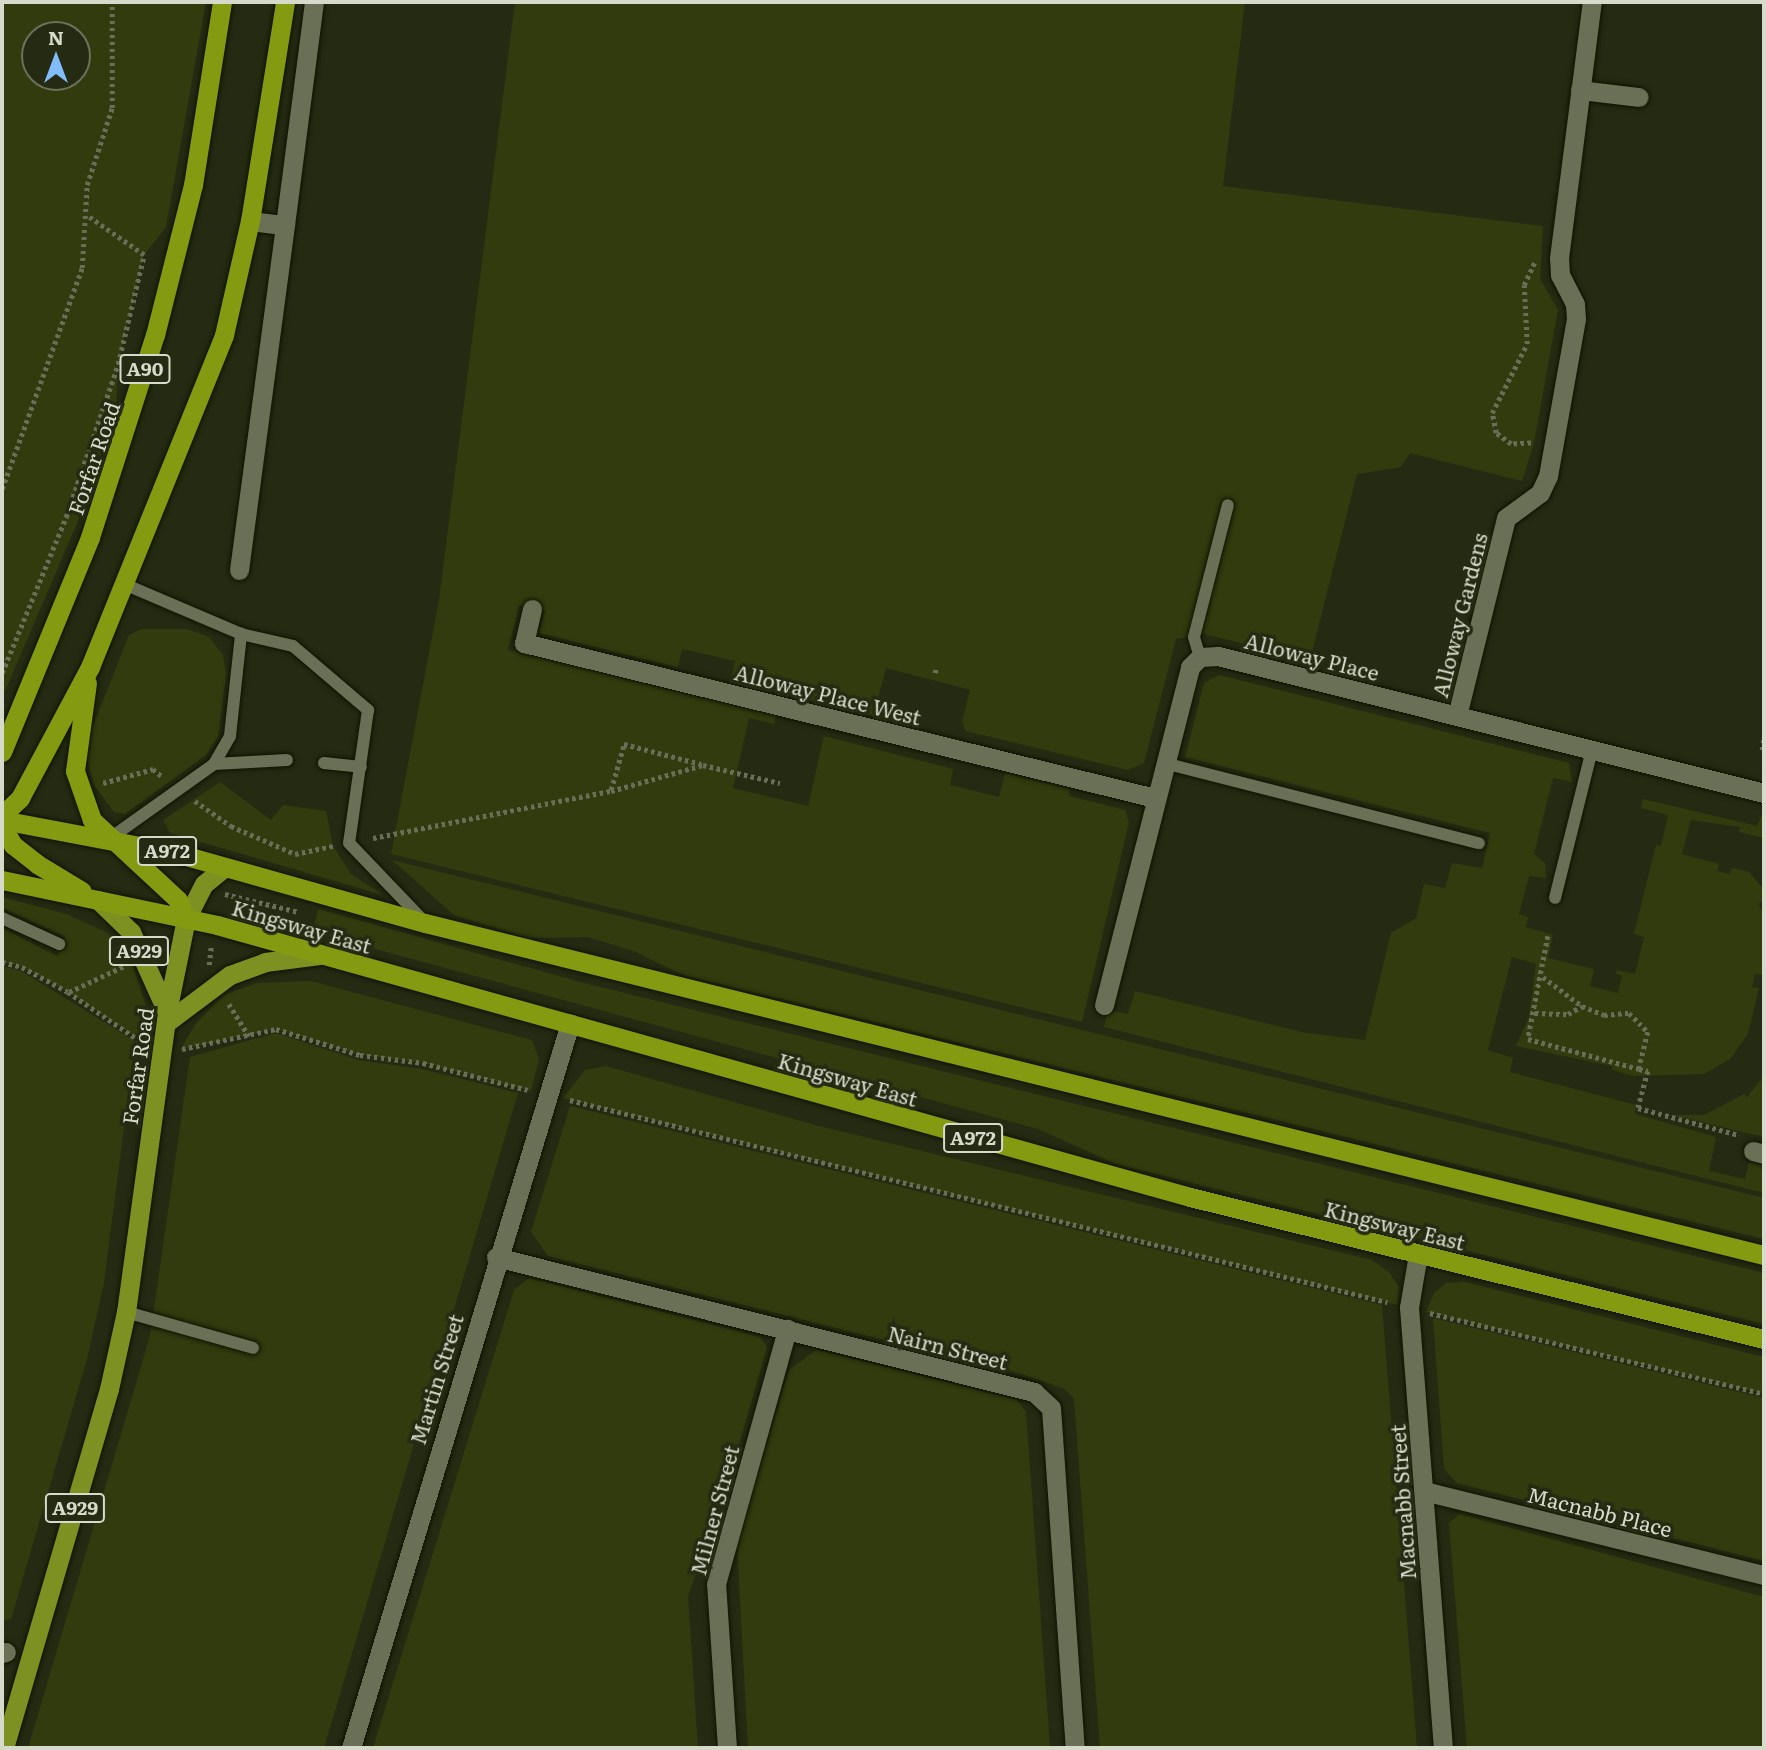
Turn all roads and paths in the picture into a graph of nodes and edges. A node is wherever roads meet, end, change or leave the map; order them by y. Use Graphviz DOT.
graph roads {
  1 [pos="112,2"];
  2 [pos="222,2"];
  3 [pos="285,2"];
  4 [pos="314,2"];
  5 [pos="1592,2"];
  6 [pos="1580,90"];
  7 [pos="1639,97"];
  8 [pos="86,215"];
  9 [pos="250,221"];
  10 [pos="285,225"];
  11 [pos="1559,258"];
  12 [pos="1539,444"];
  13 [pos="2,489"];
  14 [pos="1228,505"];
  15 [pos="239,570"];
  16 [pos="126,585"];
  17 [pos="532,609"];
  18 [pos="242,634"];
  19 [pos="1200,657"];
  20 [pos="90,667"];
  21 [pos="2,673"];
  22 [pos="1457,716"];
  23 [pos="7,724"];
  24 [pos="1764,736"];
  25 [pos="1592,750"];
  26 [pos="1762,750"];
  27 [pos="2,752"];
  28 [pos="287,760"];
  29 [pos="324,763"];
  30 [pos="1164,763"];
  31 [pos="214,764"];
  32 [pos="703,765"];
  33 [pos="361,767"];
  34 [pos="780,783"];
  35 [pos="80,789"];
  36 [pos="180,790"];
  37 [pos="611,791"];
  38 [pos="1764,793"];
  39 [pos="1155,798"];
  40 [pos="2,818"];
  41 [pos="2,826"];
  42 [pos="109,839"];
  43 [pos="349,843"];
  44 [pos="1479,843"];
  45 [pos="224,868"];
  46 [pos="2,880"];
  47 [pos="1555,898"];
  48 [pos="98,900"];
  49 [pos="2,918"];
  50 [pos="186,919"];
  51 [pos="425,923"];
  52 [pos="1548,936"];
  53 [pos="59,944"];
  54 [pos="320,955"];
  55 [pos="143,958"];
  56 [pos="2,962"];
  57 [pos="1543,977"];
  58 [pos="68,992"];
  59 [pos="224,995"];
  60 [pos="1104,1005"];
  61 [pos="1582,1006"];
  62 [pos="1535,1013"];
  63 [pos="166,1018"];
  64 [pos="570,1023"];
  65 [pos="249,1036"];
  66 [pos="162,1047"];
  67 [pos="1639,1069"];
  68 [pos="549,1095"];
  69 [pos="1759,1152"];
  70 [pos="1418,1254"];
  71 [pos="1763,1256"];
  72 [pos="496,1257"];
  73 [pos="1409,1307"];
  74 [pos="126,1312"];
  75 [pos="787,1329"];
  76 [pos="1764,1339"];
  77 [pos="253,1348"];
  78 [pos="1764,1394"];
  79 [pos="1424,1491"];
  80 [pos="1764,1575"];
  81 [pos="4,1748"];
  82 [pos="351,1748"];
  83 [pos="727,1748"];
  84 [pos="1075,1748"];
  85 [pos="1443,1748"];
  1 -- 8 [label="path"];
  2 -- 23 [label="highway, Forfar Road / A90"];
  3 -- 9 [label="highway, A90"];
  4 -- 10 [label="street"];
  5 -- 6 [label="street, Alloway Gardens"];
  6 -- 7 [label="street"];
  6 -- 11 [label="street, Alloway Gardens"];
  8 -- 13 [label="path"];
  8 -- 21 [label="path"];
  9 -- 10 [label="street"];
  9 -- 16 [label="highway, A90"];
  10 -- 15 [label="street"];
  11 -- 12 [label="path"];
  11 -- 22 [label="street, Alloway Gardens"];
  14 -- 19 [label="lane"];
  16 -- 18 [label="lane"];
  16 -- 20 [label="highway, A90"];
  17 -- 39 [label="street, Alloway Place West"];
  18 -- 31 [label="lane"];
  18 -- 33 [label="lane"];
  19 -- 22 [label="street, Alloway Place"];
  19 -- 30 [label="street"];
  20 -- 35 [label="highway, A90"];
  20 -- 40 [label="highway, A90"];
  22 -- 25 [label="street, Alloway Place"];
  23 -- 27 [label="highway, Forfar Road / A90"];
  24 -- 26 [label="path"];
  25 -- 38 [label="street, Alloway Place"];
  25 -- 47 [label="lane"];
  28 -- 31 [label="lane"];
  29 -- 33 [label="lane"];
  30 -- 39 [label="street"];
  30 -- 44 [label="lane"];
  31 -- 36 [label="lane"];
  32 -- 34 [label="path"];
  32 -- 37 [label="path"];
  32 -- 37 [label="path"];
  33 -- 43 [label="lane"];
  35 -- 36 [label="path"];
  35 -- 42 [label="highway, A90"];
  36 -- 42 [label="lane"];
  36 -- 43 [label="path"];
  37 -- 43 [label="path"];
  39 -- 60 [label="street"];
  40 -- 42 [label="highway, Kingsway East / A972"];
  41 -- 48 [label="highway"];
  42 -- 45 [label="highway, Kingsway East / A972"];
  42 -- 50 [label="highway"];
  43 -- 51 [label="lane"];
  45 -- 50 [label="main road, Forfar Road / A929"];
  45 -- 51 [label="highway, Kingsway East / A972"];
  46 -- 48 [label="highway, Kingsway East / A972"];
  48 -- 50 [label="highway, Kingsway East / A972"];
  48 -- 55 [label="main road, A929"];
  49 -- 53 [label="lane"];
  50 -- 54 [label="highway, Kingsway East / A972"];
  50 -- 63 [label="main road, Forfar Road / A929"];
  51 -- 71 [label="highway, Kingsway East / A972"];
  52 -- 57 [label="path"];
  54 -- 63 [label="main road"];
  54 -- 64 [label="highway, Kingsway East / A972"];
  55 -- 58 [label="path"];
  55 -- 63 [label="main road, A929"];
  56 -- 58 [label="path"];
  57 -- 61 [label="path"];
  57 -- 62 [label="path"];
  58 -- 66 [label="path"];
  59 -- 65 [label="path"];
  61 -- 62 [label="path"];
  61 -- 67 [label="path"];
  62 -- 67 [label="path"];
  63 -- 66 [label="main road, Forfar Road / A929"];
  64 -- 68 [label="street, Martin Street"];
  64 -- 70 [label="highway, Kingsway East / A972"];
  65 -- 66 [label="path"];
  65 -- 68 [label="path"];
  66 -- 74 [label="main road, Forfar Road / A929"];
  67 -- 69 [label="path"];
  68 -- 72 [label="street, Martin Street"];
  68 -- 73 [label="path"];
  70 -- 73 [label="street, Macnabb Street"];
  70 -- 76 [label="highway, Kingsway East / A972"];
  72 -- 75 [label="street, Nairn Street"];
  72 -- 82 [label="street, Martin Street"];
  73 -- 78 [label="path"];
  73 -- 79 [label="street, Macnabb Street"];
  74 -- 77 [label="lane"];
  74 -- 81 [label="main road, A929"];
  75 -- 83 [label="street, Milner Street"];
  75 -- 84 [label="street, Nairn Street"];
  79 -- 80 [label="street, Macnabb Place"];
  79 -- 85 [label="street, Macnabb Street"];
}
